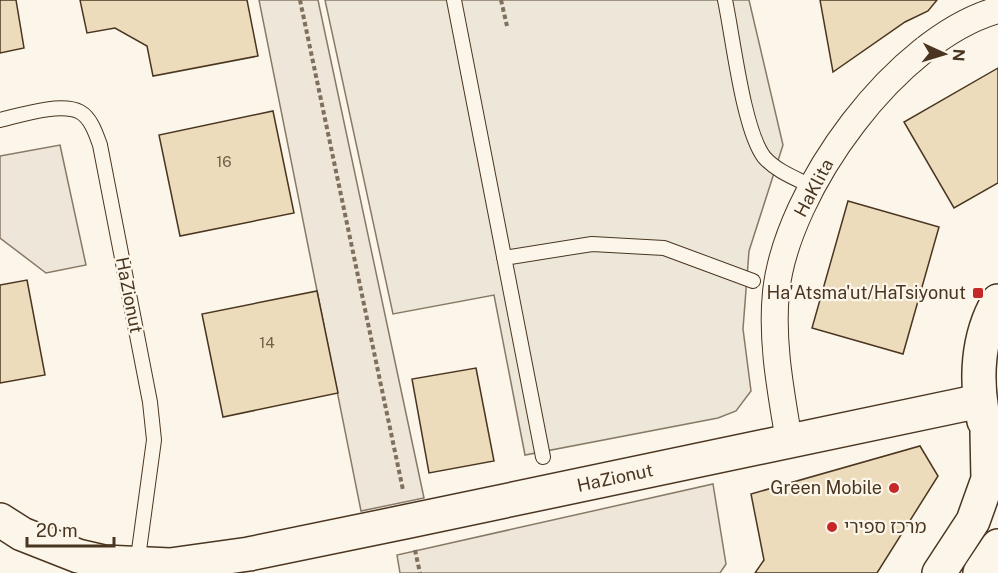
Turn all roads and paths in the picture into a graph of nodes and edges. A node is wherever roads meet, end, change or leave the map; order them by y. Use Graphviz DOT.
graph roads {
  1 [pos="300,0"];
  2 [pos="454,0"];
  3 [pos="501,0"];
  4 [pos="725,0"];
  5 [pos="998,10"];
  6 [pos="507,26"];
  7 [pos="0,120"];
  8 [pos="811,186"];
  9 [pos="504,258"];
  10 [pos="753,281"];
  11 [pos="998,301"];
  12 [pos="980,401"];
  13 [pos="789,441"];
  14 [pos="993,444"];
  15 [pos="543,457"];
  16 [pos="0,520"];
  17 [pos="409,521"];
  18 [pos="998,546"];
  19 [pos="137,565"];
  20 [pos="420,573"];
  21 [pos="939,573"];
  22 [pos="980,573"];
  1 -- 17 [label="path"];
  2 -- 9 [label="lane"];
  3 -- 6 [label="path"];
  4 -- 8 [label="lane"];
  5 -- 8 [label="street, HaKlita"];
  7 -- 19 [label="lane, HaZionut"];
  8 -- 13 [label="street, HaKlita"];
  9 -- 10 [label="lane"];
  9 -- 15 [label="lane"];
  11 -- 12 [label="street"];
  12 -- 13 [label="street, HaZionut"];
  12 -- 14 [label="street"];
  13 -- 17 [label="street, HaZionut"];
  14 -- 21 [label="street"];
  16 -- 19 [label="street, HaZionut"];
  17 -- 19 [label="street, HaZionut"];
  17 -- 20 [label="path"];
  18 -- 22 [label="street"];
}
